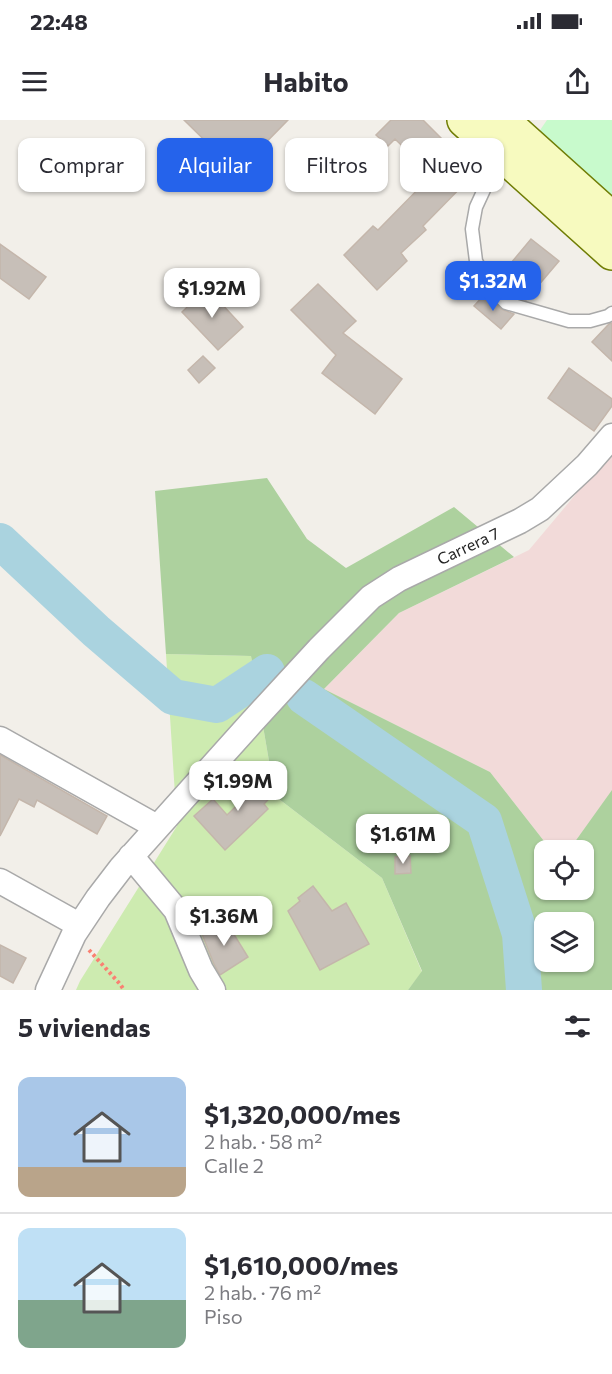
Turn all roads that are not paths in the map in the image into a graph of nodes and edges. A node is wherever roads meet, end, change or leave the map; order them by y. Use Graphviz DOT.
graph roads {
  1 [pos="464,120"];
  2 [pos="512,132"];
  3 [pos="612,219"];
  4 [pos="612,253"];
  5 [pos="612,313"];
  6 [pos="612,436"];
  7 [pos="0,739"];
  8 [pos="157,827"];
  9 [pos="131,856"];
  10 [pos="0,881"];
  11 [pos="77,930"];
  12 [pos="48,990"];
  13 [pos="213,990"];
  1 -- 2 [label="main road"];
  2 -- 3 [label="main road"];
  2 -- 4 [label="main road"];
  2 -- 5 [label="lane"];
  6 -- 8 [label="street, Carrera 7"];
  7 -- 8 [label="street"];
  8 -- 9 [label="street, Carrera 7"];
  9 -- 11 [label="street, Carrera 7"];
  9 -- 13 [label="street"];
  10 -- 11 [label="street"];
  11 -- 12 [label="street, Carrera 7"];
}
